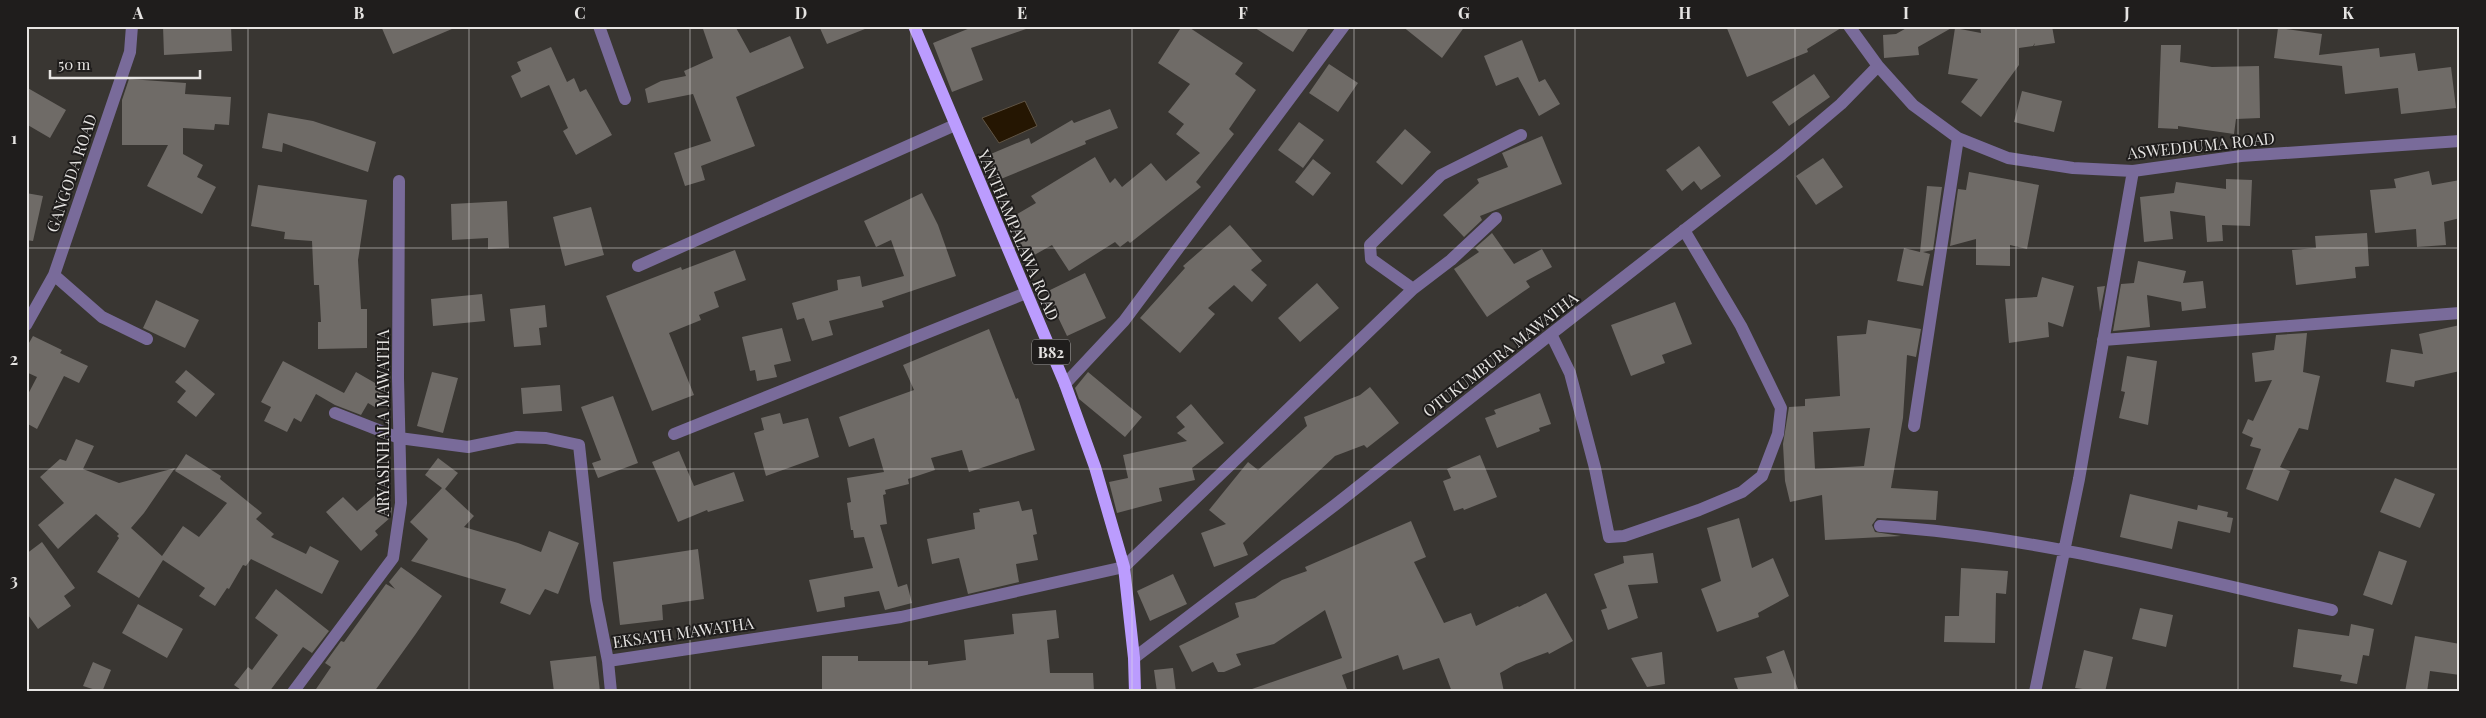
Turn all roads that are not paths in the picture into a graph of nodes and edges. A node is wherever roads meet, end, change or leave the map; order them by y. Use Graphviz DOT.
graph roads {
  1 [pos="132,26"];
  2 [pos="599,26"];
  3 [pos="914,26"];
  4 [pos="1344,26"];
  5 [pos="1849,26"];
  6 [pos="1878,66"];
  7 [pos="625,100"];
  8 [pos="955,125"];
  9 [pos="1522,135"];
  10 [pos="1958,138"];
  11 [pos="2460,141"];
  12 [pos="2133,171"];
  13 [pos="399,181"];
  14 [pos="1496,218"];
  15 [pos="1684,230"];
  16 [pos="638,266"];
  17 [pos="54,275"];
  18 [pos="1413,289"];
  19 [pos="1026,293"];
  20 [pos="2460,313"];
  21 [pos="26,325"];
  22 [pos="1551,334"];
  23 [pos="147,339"];
  24 [pos="2102,340"];
  25 [pos="1065,384"];
  26 [pos="335,413"];
  27 [pos="1914,426"];
  28 [pos="674,434"];
  29 [pos="399,438"];
  30 [pos="1880,526"];
  31 [pos="2064,550"];
  32 [pos="1124,567"];
  33 [pos="2332,610"];
  34 [pos="1134,658"];
  35 [pos="608,661"];
  36 [pos="294,692"];
  37 [pos="611,692"];
  38 [pos="1135,692"];
  39 [pos="2035,692"];
  1 -- 17 [label="street, GANGODA ROAD"];
  2 -- 7 [label="street"];
  3 -- 8 [label="main road, YANTHAMPALAWA ROAD / B82"];
  4 -- 25 [label="street"];
  5 -- 6 [label="street, ASWEDDUMA ROAD"];
  6 -- 10 [label="street, ASWEDDUMA ROAD"];
  6 -- 15 [label="street, OTUKUMBURA MAWATHA"];
  8 -- 16 [label="street"];
  8 -- 19 [label="main road, YANTHAMPALAWA ROAD / B82"];
  9 -- 18 [label="street"];
  10 -- 12 [label="street, ASWEDDUMA ROAD"];
  10 -- 27 [label="street"];
  11 -- 12 [label="street, ASWEDDUMA ROAD"];
  12 -- 24 [label="street"];
  13 -- 29 [label="street, ARYASINHALA MAWATHA"];
  14 -- 18 [label="street"];
  15 -- 22 [label="street, OTUKUMBURA MAWATHA"];
  15 -- 22 [label="street"];
  17 -- 21 [label="street, GANGODA ROAD"];
  17 -- 23 [label="street"];
  18 -- 32 [label="street"];
  19 -- 25 [label="main road, YANTHAMPALAWA ROAD / B82"];
  19 -- 28 [label="street"];
  20 -- 24 [label="street"];
  22 -- 34 [label="street, OTUKUMBURA MAWATHA"];
  24 -- 31 [label="street"];
  25 -- 32 [label="main road, YANTHAMPALAWA ROAD / B82"];
  26 -- 29 [label="street"];
  29 -- 35 [label="street, EKSATH MAWATHA"];
  29 -- 36 [label="street, ARYASINHALA MAWATHA"];
  30 -- 31 [label="street"];
  31 -- 33 [label="street"];
  31 -- 39 [label="street"];
  32 -- 34 [label="main road, YANTHAMPALAWA ROAD / B82"];
  32 -- 35 [label="street, EKSATH MAWATHA"];
  34 -- 38 [label="main road, YANTHAMPALAWA ROAD / B82"];
  35 -- 37 [label="street"];
}
